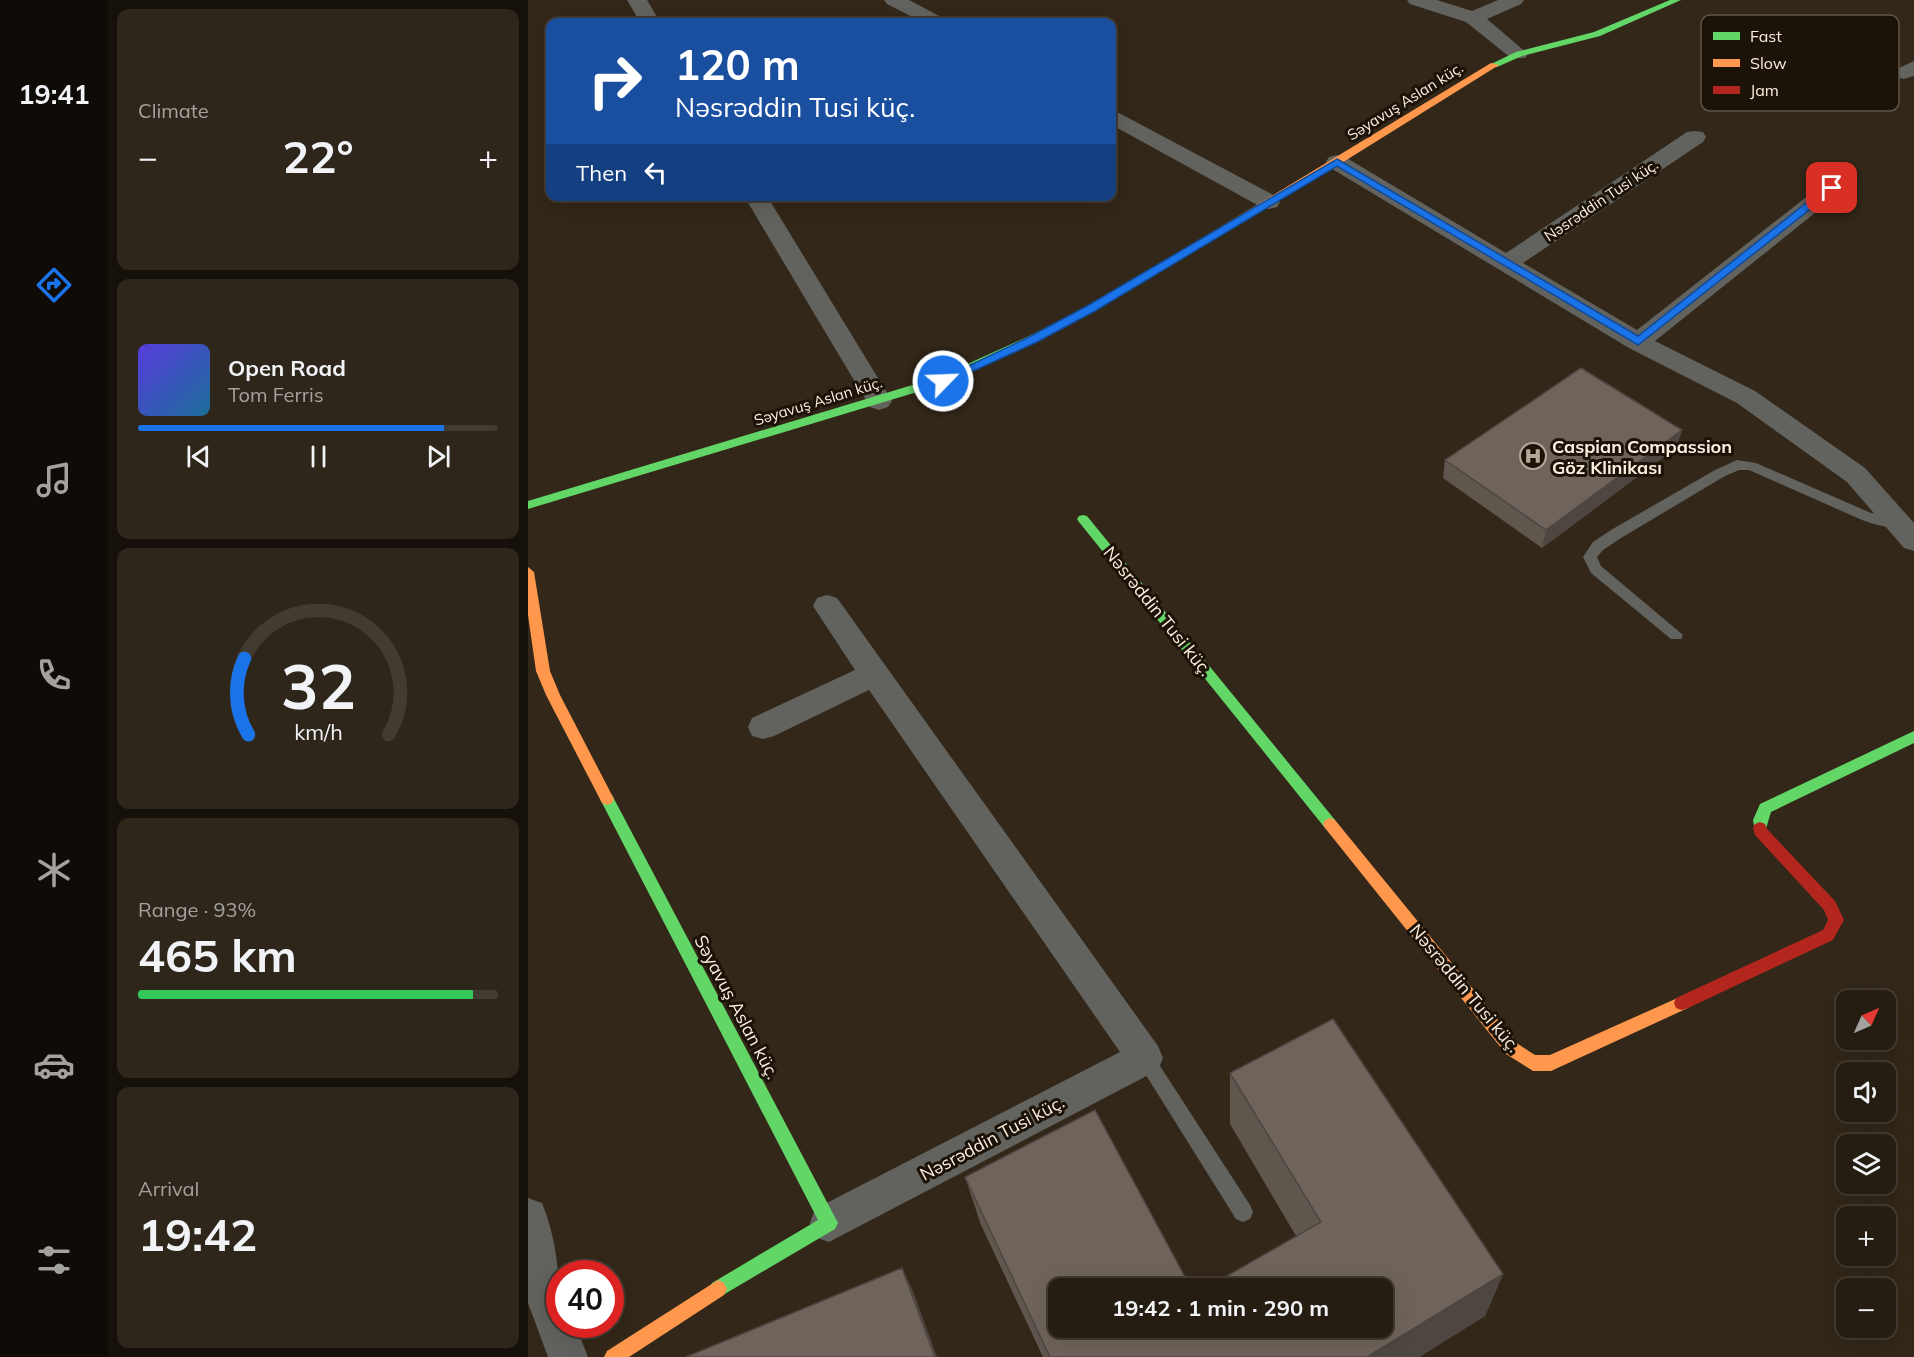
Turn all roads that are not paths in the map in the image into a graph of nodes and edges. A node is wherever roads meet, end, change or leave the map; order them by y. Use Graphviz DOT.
graph roads {
  1 [pos="637,0"];
  2 [pos="894,0"];
  3 [pos="1419,0"];
  4 [pos="1514,0"];
  5 [pos="1677,0"];
  6 [pos="648,18"];
  7 [pos="928,18"];
  8 [pos="1473,18"];
  9 [pos="1518,54"];
  10 [pos="1116,119"];
  11 [pos="1695,137"];
  12 [pos="1337,162"];
  13 [pos="1832,188"];
  14 [pos="759,201"];
  15 [pos="1269,202"];
  16 [pos="1508,262"];
  17 [pos="1638,342"];
  18 [pos="879,401"];
  19 [pos="528,505"];
  20 [pos="1083,519"];
  21 [pos="1897,521"];
  22 [pos="1914,541"];
  23 [pos="528,572"];
  24 [pos="827,606"];
  25 [pos="1676,635"];
  26 [pos="874,674"];
  27 [pos="763,727"];
  28 [pos="1914,736"];
  29 [pos="1145,1059"];
  30 [pos="1243,1212"];
  31 [pos="528,1217"];
  32 [pos="829,1223"];
  33 [pos="568,1357"];
  34 [pos="613,1357"];
  1 -- 6 [label="street"];
  2 -- 7 [label="street"];
  3 -- 8 [label="street"];
  4 -- 8 [label="street"];
  5 -- 9 [label="street, Səyavuş Aslan küç."];
  8 -- 9 [label="street"];
  9 -- 12 [label="street, Səyavuş Aslan küç."];
  10 -- 15 [label="street"];
  11 -- 16 [label="street, Nəsrəddin Tusi küç."];
  12 -- 15 [label="street, Səyavuş Aslan küç."];
  12 -- 16 [label="street"];
  13 -- 17 [label="street"];
  14 -- 18 [label="street"];
  15 -- 18 [label="street, Səyavuş Aslan küç."];
  16 -- 17 [label="street"];
  17 -- 21 [label="street"];
  18 -- 19 [label="street, Səyavuş Aslan küç."];
  20 -- 28 [label="street, Nəsrəddin Tusi küç."];
  21 -- 22 [label="street"];
  21 -- 25 [label="lane"];
  23 -- 32 [label="street, Səyavuş Aslan küç."];
  24 -- 26 [label="street"];
  26 -- 27 [label="street"];
  26 -- 29 [label="street"];
  29 -- 30 [label="lane"];
  29 -- 32 [label="street, Nəsrəddin Tusi küç."];
  31 -- 33 [label="street"];
  32 -- 34 [label="street"];
}
